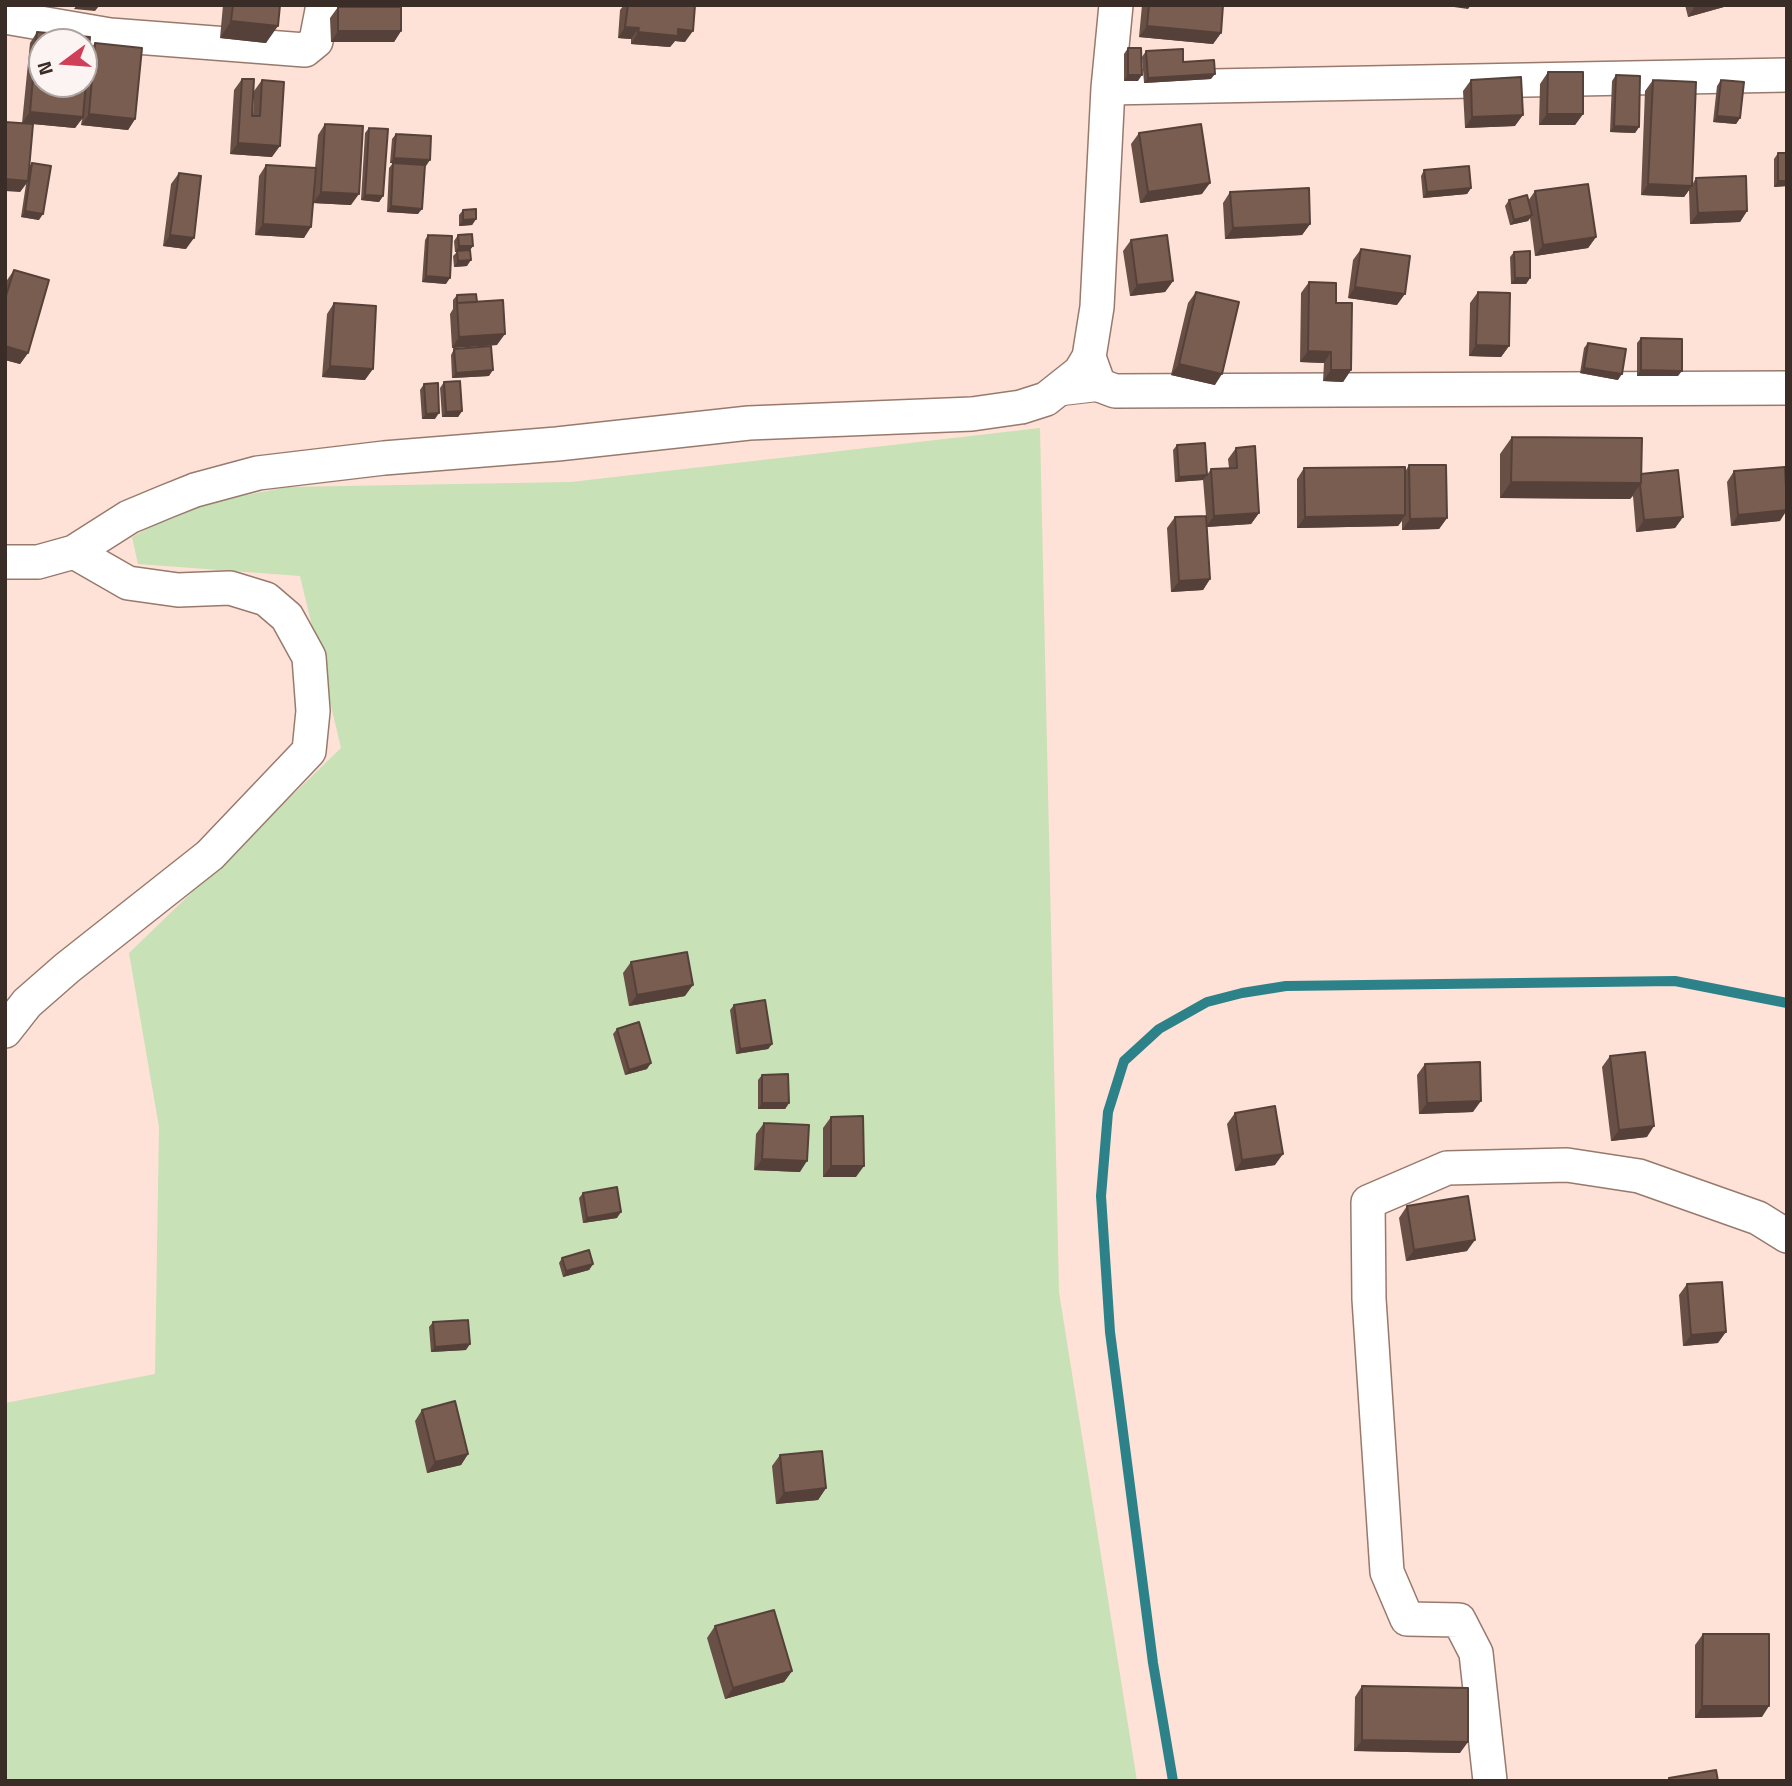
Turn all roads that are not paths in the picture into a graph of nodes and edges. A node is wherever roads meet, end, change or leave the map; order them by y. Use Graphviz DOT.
graph roads {
  1 [pos="323,5"];
  2 [pos="1116,5"];
  3 [pos="5,18"];
  4 [pos="1787,75"];
  5 [pos="1108,88"];
  6 [pos="1089,357"];
  7 [pos="1787,388"];
  8 [pos="1115,391"];
  9 [pos="1046,399"];
  10 [pos="74,552"];
  11 [pos="5,562"];
  12 [pos="5,1031"];
  13 [pos="1787,1236"];
  14 [pos="1490,1781"];
  1 -- 3 [label="street"];
  2 -- 5 [label="street"];
  4 -- 5 [label="street"];
  5 -- 6 [label="street"];
  6 -- 8 [label="street"];
  6 -- 9 [label="street"];
  7 -- 8 [label="street"];
  8 -- 9 [label="lane"];
  9 -- 10 [label="street"];
  10 -- 11 [label="street"];
  10 -- 12 [label="street"];
  13 -- 14 [label="street"];
}
